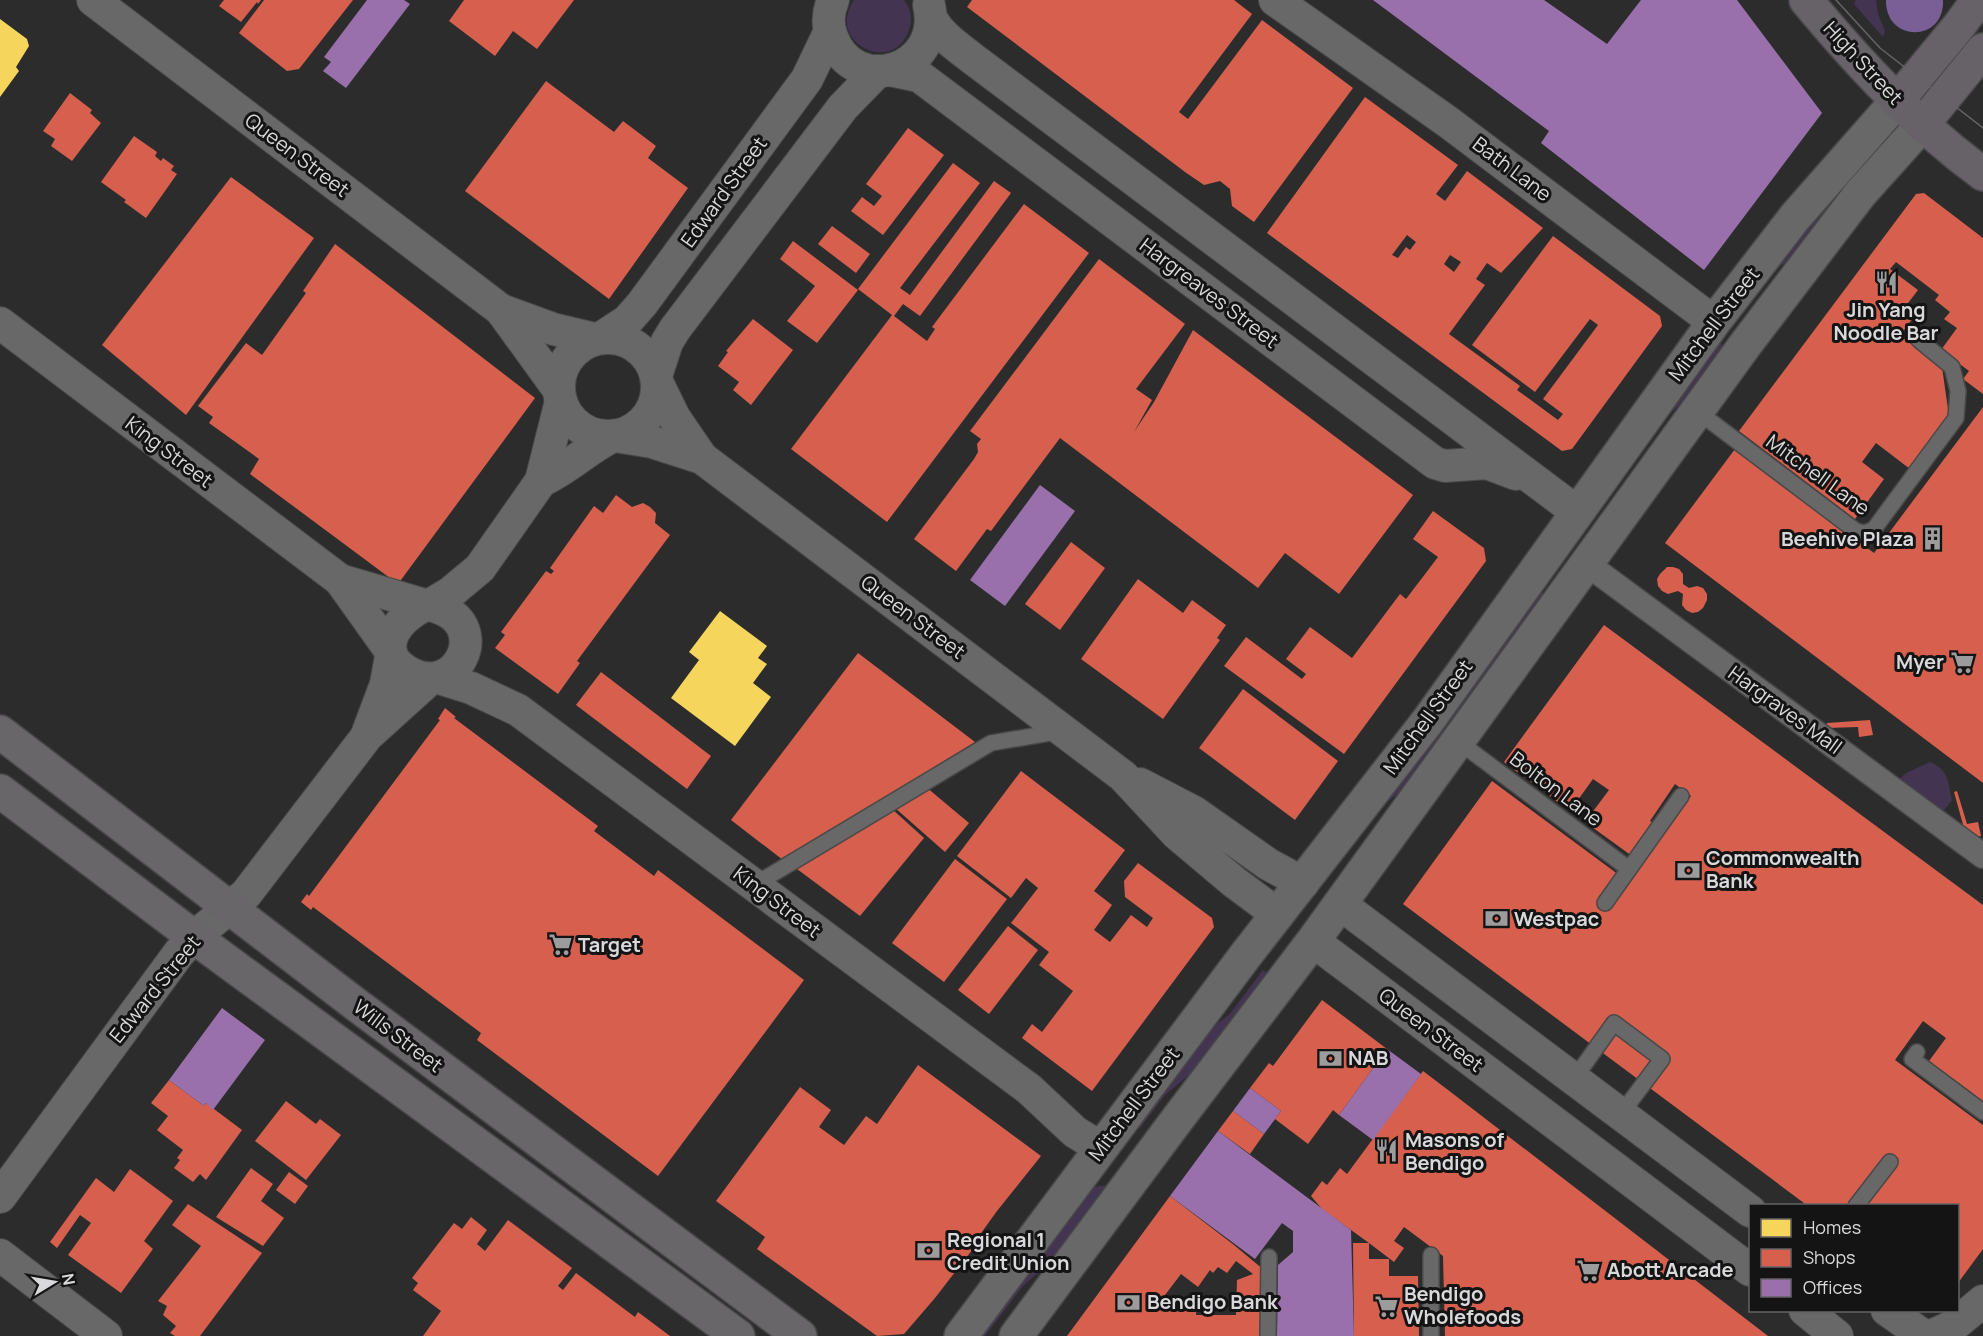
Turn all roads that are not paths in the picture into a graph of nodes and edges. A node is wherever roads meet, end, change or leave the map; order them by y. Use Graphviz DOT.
graph roads {
  1 [pos="93,0"];
  2 [pos="1275,0"];
  3 [pos="1806,0"];
  4 [pos="1978,0"];
  5 [pos="930,6"];
  6 [pos="826,13"];
  7 [pos="1983,50"];
  8 [pos="884,71"];
  9 [pos="1897,101"];
  10 [pos="1922,125"];
  11 [pos="1983,174"];
  12 [pos="501,310"];
  13 [pos="1714,322"];
  14 [pos="0,323"];
  15 [pos="598,339"];
  16 [pos="1919,340"];
  17 [pos="1744,345"];
  18 [pos="657,379"];
  19 [pos="560,396"];
  20 [pos="1697,411"];
  21 [pos="1453,420"];
  22 [pos="613,436"];
  23 [pos="702,458"];
  24 [pos="1436,463"];
  25 [pos="541,482"];
  26 [pos="1539,484"];
  27 [pos="1577,512"];
  28 [pos="1607,535"];
  29 [pos="1587,564"];
  30 [pos="480,568"];
  31 [pos="340,580"];
  32 [pos="427,605"];
  33 [pos="465,632"];
  34 [pos="390,653"];
  35 [pos="434,678"];
  36 [pos="1063,731"];
  37 [pos="0,732"];
  38 [pos="367,736"];
  39 [pos="1459,742"];
  40 [pos="1123,776"];
  41 [pos="0,791"];
  42 [pos="1681,796"];
  43 [pos="1983,856"];
  44 [pos="1629,869"];
  45 [pos="1303,884"];
  46 [pos="754,885"];
  47 [pos="1605,903"];
  48 [pos="1340,904"];
  49 [pos="232,908"];
  50 [pos="1277,915"];
  51 [pos="194,937"];
  52 [pos="1313,941"];
  53 [pos="325,981"];
  54 [pos="300,1015"];
  55 [pos="1917,1052"];
  56 [pos="1574,1079"];
  57 [pos="1983,1112"];
  58 [pos="1621,1114"];
  59 [pos="1161,1141"];
  60 [pos="1104,1145"];
  61 [pos="1890,1162"];
  62 [pos="0,1197"];
  63 [pos="1858,1204"];
  64 [pos="1749,1209"];
  65 [pos="0,1255"];
  66 [pos="1431,1255"];
  67 [pos="1269,1257"];
  68 [pos="1749,1269"];
  69 [pos="1983,1301"];
  70 [pos="1806,1312"];
  71 [pos="1888,1312"];
  72 [pos="106,1336"];
  73 [pos="738,1336"];
  74 [pos="800,1336"];
  75 [pos="962,1336"];
  76 [pos="1016,1336"];
  77 [pos="1268,1336"];
  78 [pos="1431,1336"];
  79 [pos="1837,1336"];
  80 [pos="1924,1336"];
  81 [pos="1931,1336"];
  1 -- 12 [label="street, Queen Street"];
  2 -- 13 [label="street, Bath Lane"];
  3 -- 9 [label="highway, High Street"];
  4 -- 9 [label="highway"];
  5 -- 8 [label="street"];
  5 -- 21 [label="street"];
  6 -- 8 [label="street, Hargreaves Street"];
  6 -- 15 [label="street, Edward Street"];
  7 -- 10 [label="highway"];
  8 -- 18 [label="street"];
  8 -- 24 [label="street, Hargreaves Street"];
  9 -- 10 [label="highway, High Street"];
  9 -- 13 [label="street, Mitchell Street"];
  10 -- 11 [label="highway, High Street"];
  10 -- 17 [label="street, Mitchell Street"];
  12 -- 15 [label="street, Queen Street"];
  12 -- 19 [label="street, Queen Street"];
  13 -- 17 [label="street, Bath Lane"];
  13 -- 27 [label="street, Mitchell Street"];
  14 -- 31 [label="street, King Street"];
  15 -- 18 [label="street"];
  15 -- 19 [label="street"];
  16 -- 20 [label="lane, Mitchell Lane"];
  17 -- 20 [label="street, Mitchell Street"];
  18 -- 22 [label="street"];
  18 -- 23 [label="street, Queen Street"];
  19 -- 22 [label="street"];
  19 -- 25 [label="street"];
  20 -- 28 [label="street, Mitchell Street"];
  21 -- 24 [label="street"];
  21 -- 26 [label="street"];
  22 -- 23 [label="street, Queen Street"];
  22 -- 25 [label="street"];
  23 -- 36 [label="street, Queen Street"];
  24 -- 26 [label="street"];
  25 -- 30 [label="street"];
  26 -- 27 [label="street"];
  27 -- 28 [label="street"];
  27 -- 45 [label="street, Mitchell Street"];
  28 -- 29 [label="street, Mitchell Street"];
  29 -- 39 [label="street, Mitchell Street"];
  29 -- 43 [label="street, Hargraves Mall"];
  30 -- 32 [label="street"];
  30 -- 33 [label="street"];
  31 -- 32 [label="street, King Street"];
  31 -- 34 [label="street, King Street"];
  32 -- 33 [label="street"];
  32 -- 34 [label="street"];
  33 -- 35 [label="street"];
  34 -- 35 [label="street"];
  34 -- 38 [label="street, Edward Street"];
  35 -- 38 [label="street, Edward Street"];
  35 -- 46 [label="street, King Street"];
  36 -- 40 [label="street, Queen Street"];
  36 -- 46 [label="lane"];
  37 -- 49 [label="main road, Wills Street"];
  38 -- 49 [label="street, Edward Street"];
  39 -- 44 [label="lane, Bolton Lane"];
  39 -- 48 [label="street, Mitchell Street"];
  40 -- 45 [label="street, Queen Street"];
  40 -- 50 [label="street, Queen Street"];
  41 -- 51 [label="main road, Wills Street"];
  42 -- 44 [label="lane"];
  44 -- 47 [label="lane"];
  45 -- 48 [label="street, Queen Street"];
  45 -- 50 [label="street, Mitchell Street"];
  46 -- 60 [label="street, King Street"];
  48 -- 52 [label="street, Mitchell Street"];
  48 -- 56 [label="street, Queen Street"];
  49 -- 51 [label="street, Edward Street"];
  49 -- 53 [label="main road, Wills Street"];
  50 -- 52 [label="street, Queen Street"];
  50 -- 60 [label="street, Mitchell Street"];
  51 -- 54 [label="main road, Wills Street"];
  51 -- 62 [label="street, Edward Street"];
  52 -- 59 [label="street, Mitchell Street"];
  52 -- 68 [label="street, Queen Street"];
  53 -- 54 [label="main road"];
  53 -- 74 [label="main road, Wills Street"];
  54 -- 73 [label="main road, Wills Street"];
  55 -- 57 [label="lane"];
  56 -- 58 [label="street, Queen Street"];
  56 -- 58 [label="lane"];
  58 -- 64 [label="street, Queen Street"];
  59 -- 60 [label="street"];
  59 -- 76 [label="street, Mitchell Street"];
  60 -- 75 [label="street, Mitchell Street"];
  61 -- 63 [label="lane"];
  65 -- 72 [label="street"];
  66 -- 78 [label="lane"];
  67 -- 77 [label="lane"];
  69 -- 81 [label="street"];
  70 -- 79 [label="street"];
  71 -- 80 [label="street"];
}
